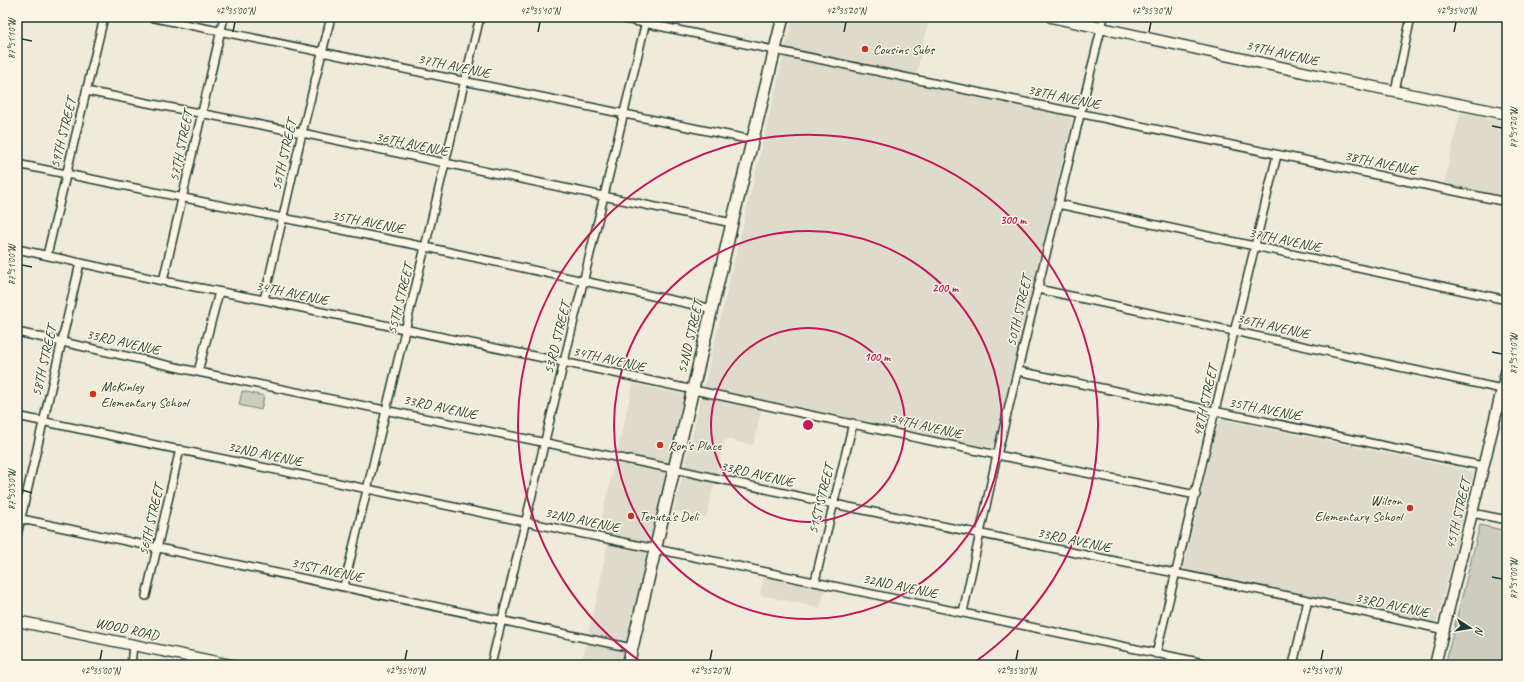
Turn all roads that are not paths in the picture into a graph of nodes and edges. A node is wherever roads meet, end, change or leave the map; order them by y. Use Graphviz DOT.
graph roads {
  1 [pos="104,17"];
  2 [pos="150,17"];
  3 [pos="224,17"];
  4 [pos="331,17"];
  5 [pos="480,17"];
  6 [pos="615,17"];
  7 [pos="782,17"];
  8 [pos="1050,17"];
  9 [pos="1104,17"];
  10 [pos="1411,17"];
  11 [pos="646,20"];
  12 [pos="1101,27"];
  13 [pos="221,31"];
  14 [pos="774,51"];
  15 [pos="323,52"];
  16 [pos="465,81"];
  17 [pos="86,91"];
  18 [pos="1394,91"];
  19 [pos="624,113"];
  20 [pos="201,114"];
  21 [pos="1081,114"];
  22 [pos="1507,114"];
  23 [pos="302,133"];
  24 [pos="752,140"];
  25 [pos="1277,155"];
  26 [pos="17,164"];
  27 [pos="445,165"];
  28 [pos="66,174"];
  29 [pos="183,197"];
  30 [pos="604,197"];
  31 [pos="1507,202"];
  32 [pos="1058,204"];
  33 [pos="283,218"];
  34 [pos="732,223"];
  35 [pos="426,247"];
  36 [pos="1254,247"];
  37 [pos="17,249"];
  38 [pos="47,255"];
  39 [pos="80,263"];
  40 [pos="163,281"];
  41 [pos="585,281"];
  42 [pos="1038,289"];
  43 [pos="219,292"];
  44 [pos="264,300"];
  45 [pos="1507,300"];
  46 [pos="713,309"];
  47 [pos="406,330"];
  48 [pos="1235,331"];
  49 [pos="17,332"];
  50 [pos="62,342"];
  51 [pos="564,362"];
  52 [pos="1507,369"];
  53 [pos="1018,371"];
  54 [pos="198,372"];
  55 [pos="1502,389"];
  56 [pos="693,391"];
  57 [pos="387,409"];
  58 [pos="1215,412"];
  59 [pos="17,416"];
  60 [pos="44,422"];
  61 [pos="853,423"];
  62 [pos="545,442"];
  63 [pos="180,449"];
  64 [pos="997,455"];
  65 [pos="1483,466"];
  66 [pos="674,469"];
  67 [pos="368,489"];
  68 [pos="1196,495"];
  69 [pos="834,504"];
  70 [pos="1472,513"];
  71 [pos="19,518"];
  72 [pos="1507,520"];
  73 [pos="526,522"];
  74 [pos="980,533"];
  75 [pos="17,535"];
  76 [pos="157,548"];
  77 [pos="656,548"];
  78 [pos="1176,574"];
  79 [pos="815,581"];
  80 [pos="344,586"];
  81 [pos="146,596"];
  82 [pos="1308,600"];
  83 [pos="963,612"];
  84 [pos="502,620"];
  85 [pos="17,621"];
  86 [pos="1445,630"];
  87 [pos="132,645"];
  88 [pos="632,648"];
  89 [pos="1156,654"];
  90 [pos="131,665"];
  91 [pos="231,665"];
  92 [pos="491,665"];
  93 [pos="628,665"];
  94 [pos="1213,665"];
  95 [pos="1293,665"];
  96 [pos="1435,665"];
  1 -- 17 [label="street, 59TH STREET"];
  2 -- 13 [label="street, 37TH AVENUE"];
  3 -- 13 [label="street, 57TH STREET"];
  4 -- 15 [label="street, 56TH STREET"];
  5 -- 16 [label="street, 55TH STREET"];
  6 -- 11 [label="street, 38TH AVENUE"];
  7 -- 14 [label="main road, 52ND STREET"];
  8 -- 12 [label="street, 39TH AVENUE"];
  9 -- 12 [label="street, 50TH STREET"];
  10 -- 18 [label="street"];
  11 -- 14 [label="street, 38TH AVENUE"];
  11 -- 19 [label="street, 53RD STREET"];
  12 -- 18 [label="street, 39TH AVENUE"];
  12 -- 21 [label="street, 50TH STREET"];
  13 -- 15 [label="street, 37TH AVENUE"];
  13 -- 20 [label="street, 57TH STREET"];
  14 -- 21 [label="street, 38TH AVENUE"];
  14 -- 24 [label="main road, 52ND STREET"];
  15 -- 16 [label="street, 37TH AVENUE"];
  15 -- 23 [label="street, 56TH STREET"];
  16 -- 19 [label="street, 37TH AVENUE"];
  16 -- 27 [label="street, 55TH STREET"];
  17 -- 20 [label="street, 36TH AVENUE"];
  17 -- 28 [label="street, 59TH STREET"];
  18 -- 22 [label="street, 39TH AVENUE"];
  19 -- 24 [label="street, 37TH AVENUE"];
  19 -- 30 [label="street, 53RD STREET"];
  20 -- 23 [label="street, 36TH AVENUE"];
  20 -- 29 [label="street, 57TH STREET"];
  21 -- 25 [label="street, 38TH AVENUE"];
  21 -- 32 [label="street, 50TH STREET"];
  23 -- 27 [label="street, 36TH AVENUE"];
  23 -- 33 [label="street, 56TH STREET"];
  24 -- 34 [label="main road, 52ND STREET"];
  25 -- 31 [label="street, 38TH AVENUE"];
  25 -- 36 [label="street, 48TH STREET"];
  26 -- 28 [label="street, 35TH AVENUE"];
  27 -- 30 [label="street, 36TH AVENUE"];
  27 -- 35 [label="street, 55TH STREET"];
  28 -- 29 [label="street, 35TH AVENUE"];
  28 -- 38 [label="street, 59TH STREET"];
  29 -- 33 [label="street, 35TH AVENUE"];
  29 -- 40 [label="street, 57TH STREET"];
  30 -- 34 [label="street, 36TH AVENUE"];
  30 -- 41 [label="street, 53RD STREET"];
  32 -- 36 [label="street, 37TH AVENUE"];
  32 -- 42 [label="street, 50TH STREET"];
  33 -- 35 [label="street, 35TH AVENUE"];
  33 -- 44 [label="street, 56TH STREET"];
  34 -- 46 [label="main road, 52ND STREET"];
  35 -- 41 [label="street, 35TH AVENUE"];
  35 -- 47 [label="street, 55TH STREET"];
  36 -- 45 [label="street, 37TH AVENUE"];
  36 -- 48 [label="street, 48TH STREET"];
  37 -- 38 [label="street, 34TH AVENUE"];
  38 -- 39 [label="street, 34TH AVENUE"];
  39 -- 40 [label="street, 34TH AVENUE"];
  39 -- 50 [label="street, 58TH STREET"];
  40 -- 43 [label="street, 34TH AVENUE"];
  41 -- 46 [label="street, 35TH AVENUE"];
  41 -- 51 [label="street, 53RD STREET"];
  42 -- 48 [label="street, 36TH AVENUE"];
  42 -- 53 [label="street, 50TH STREET"];
  43 -- 44 [label="street, 34TH AVENUE"];
  43 -- 54 [label="street"];
  44 -- 47 [label="street, 34TH AVENUE"];
  46 -- 56 [label="main road, 52ND STREET"];
  47 -- 51 [label="street, 34TH AVENUE"];
  47 -- 57 [label="street, 55TH STREET"];
  48 -- 55 [label="street, 36TH AVENUE"];
  48 -- 58 [label="street, 48TH STREET"];
  49 -- 50 [label="street, 33RD AVENUE"];
  50 -- 54 [label="street, 33RD AVENUE"];
  50 -- 60 [label="street, 58TH STREET"];
  51 -- 56 [label="street, 34TH AVENUE"];
  51 -- 62 [label="street, 53RD STREET"];
  52 -- 55 [label="street, 45TH STREET"];
  53 -- 58 [label="street, 35TH AVENUE"];
  53 -- 64 [label="street, 50TH STREET"];
  54 -- 57 [label="street, 33RD AVENUE"];
  55 -- 65 [label="street, 45TH STREET"];
  56 -- 61 [label="street, 34TH AVENUE"];
  56 -- 66 [label="main road, 52ND STREET"];
  57 -- 62 [label="street, 33RD AVENUE"];
  57 -- 67 [label="street, 55TH STREET"];
  58 -- 65 [label="street, 35TH AVENUE"];
  58 -- 68 [label="street, 48TH STREET"];
  59 -- 60 [label="street, 32ND AVENUE"];
  60 -- 63 [label="street, 32ND AVENUE"];
  60 -- 71 [label="street, 58TH STREET"];
  61 -- 64 [label="street, 34TH AVENUE"];
  61 -- 69 [label="street, 51ST STREET"];
  62 -- 66 [label="street, 33RD AVENUE"];
  62 -- 73 [label="street, 53RD STREET"];
  63 -- 67 [label="street, 32ND AVENUE"];
  63 -- 76 [label="street, 56TH STREET"];
  64 -- 68 [label="street, 34TH AVENUE"];
  64 -- 74 [label="street, 50TH STREET"];
  65 -- 70 [label="street, 45TH STREET"];
  66 -- 69 [label="street, 33RD AVENUE"];
  66 -- 77 [label="main road, 52ND STREET"];
  67 -- 73 [label="street, 32ND AVENUE"];
  67 -- 80 [label="street, 55TH STREET"];
  68 -- 78 [label="street, 48TH STREET"];
  69 -- 74 [label="street, 33RD AVENUE"];
  69 -- 79 [label="street, 51ST STREET"];
  70 -- 72 [label="street"];
  70 -- 86 [label="street, 45TH STREET"];
  71 -- 75 [label="street, 58TH STREET"];
  71 -- 76 [label="street, 31ST AVENUE"];
  73 -- 77 [label="street, 32ND AVENUE"];
  73 -- 84 [label="street, 53RD STREET"];
  74 -- 78 [label="street, 33RD AVENUE"];
  74 -- 83 [label="street, 50TH STREET"];
  76 -- 80 [label="street, 31ST AVENUE"];
  76 -- 81 [label="street, 56TH STREET"];
  77 -- 79 [label="street, 32ND AVENUE"];
  77 -- 88 [label="main road, 52ND STREET"];
  78 -- 82 [label="street, 33RD AVENUE"];
  78 -- 89 [label="street, 48TH STREET"];
  79 -- 83 [label="street, 32ND AVENUE"];
  80 -- 84 [label="street, 31ST AVENUE"];
  82 -- 86 [label="street, 33RD AVENUE"];
  82 -- 95 [label="street"];
  83 -- 89 [label="street, 32ND AVENUE"];
  84 -- 88 [label="street, 31ST AVENUE"];
  84 -- 92 [label="street, 53RD STREET"];
  85 -- 87 [label="street, WOOD ROAD"];
  86 -- 96 [label="street, 45TH STREET"];
  87 -- 90 [label="street"];
  87 -- 91 [label="street, WOOD ROAD"];
  88 -- 93 [label="main road, 52ND STREET"];
  89 -- 94 [label="street, 32ND AVENUE"];
}
